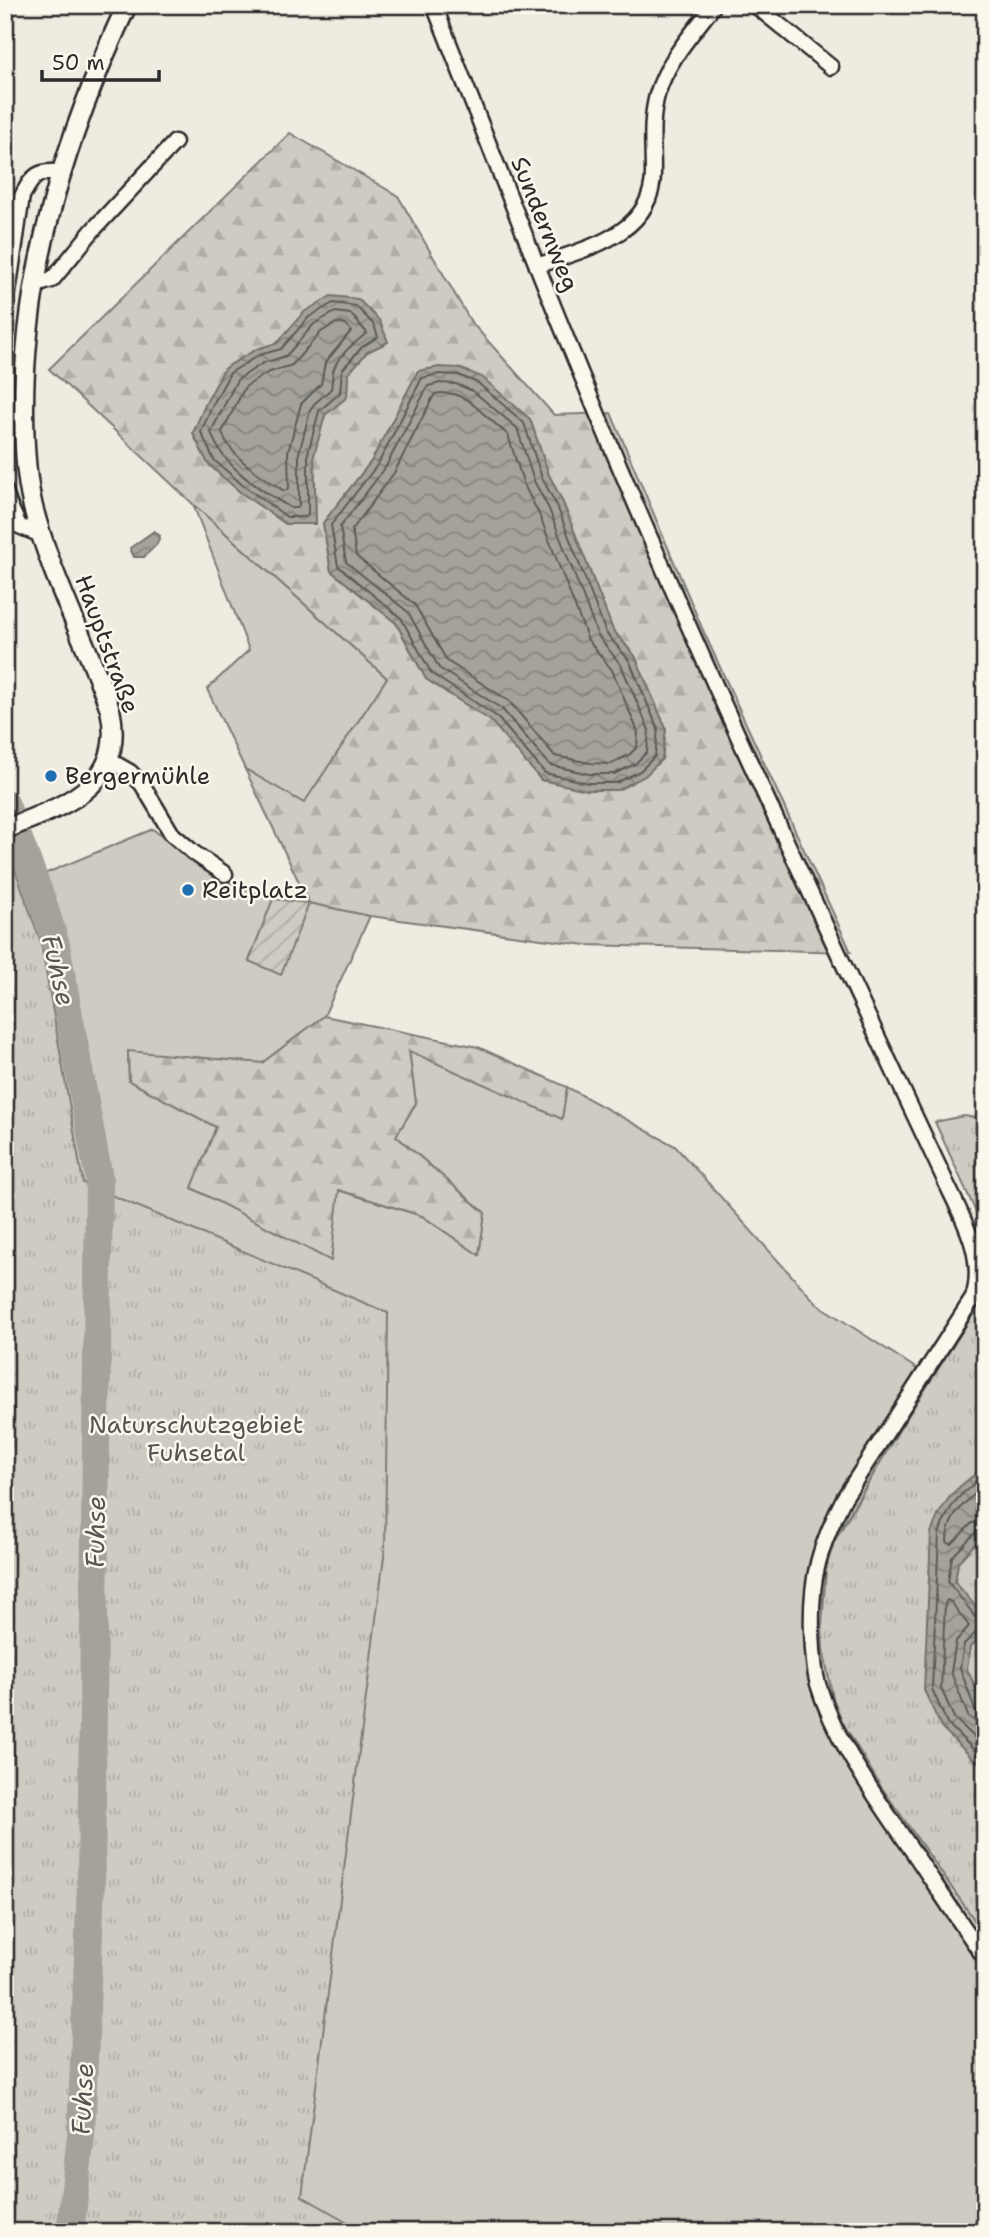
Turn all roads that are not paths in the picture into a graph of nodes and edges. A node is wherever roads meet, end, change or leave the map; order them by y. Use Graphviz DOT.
graph roads {
  1 [pos="127,5"];
  2 [pos="435,5"];
  3 [pos="714,5"];
  4 [pos="755,5"];
  5 [pos="831,67"];
  6 [pos="175,142"];
  7 [pos="62,172"];
  8 [pos="537,266"];
  9 [pos="33,286"];
  10 [pos="5,313"];
  11 [pos="5,491"];
  12 [pos="41,535"];
  13 [pos="108,760"];
  14 [pos="5,829"];
  15 [pos="225,874"];
  16 [pos="985,1958"];
  1 -- 7 [label="street, Hauptstraße"];
  2 -- 8 [label="street, Sundernweg"];
  3 -- 8 [label="street"];
  4 -- 5 [label="street"];
  6 -- 9 [label="street"];
  7 -- 9 [label="street, Hauptstraße"];
  7 -- 10 [label="street"];
  8 -- 16 [label="street, Sundernweg"];
  9 -- 12 [label="street, Hauptstraße"];
  11 -- 12 [label="street"];
  12 -- 13 [label="street, Hauptstraße"];
  13 -- 14 [label="street, Hauptstraße"];
  13 -- 15 [label="street"];
}
